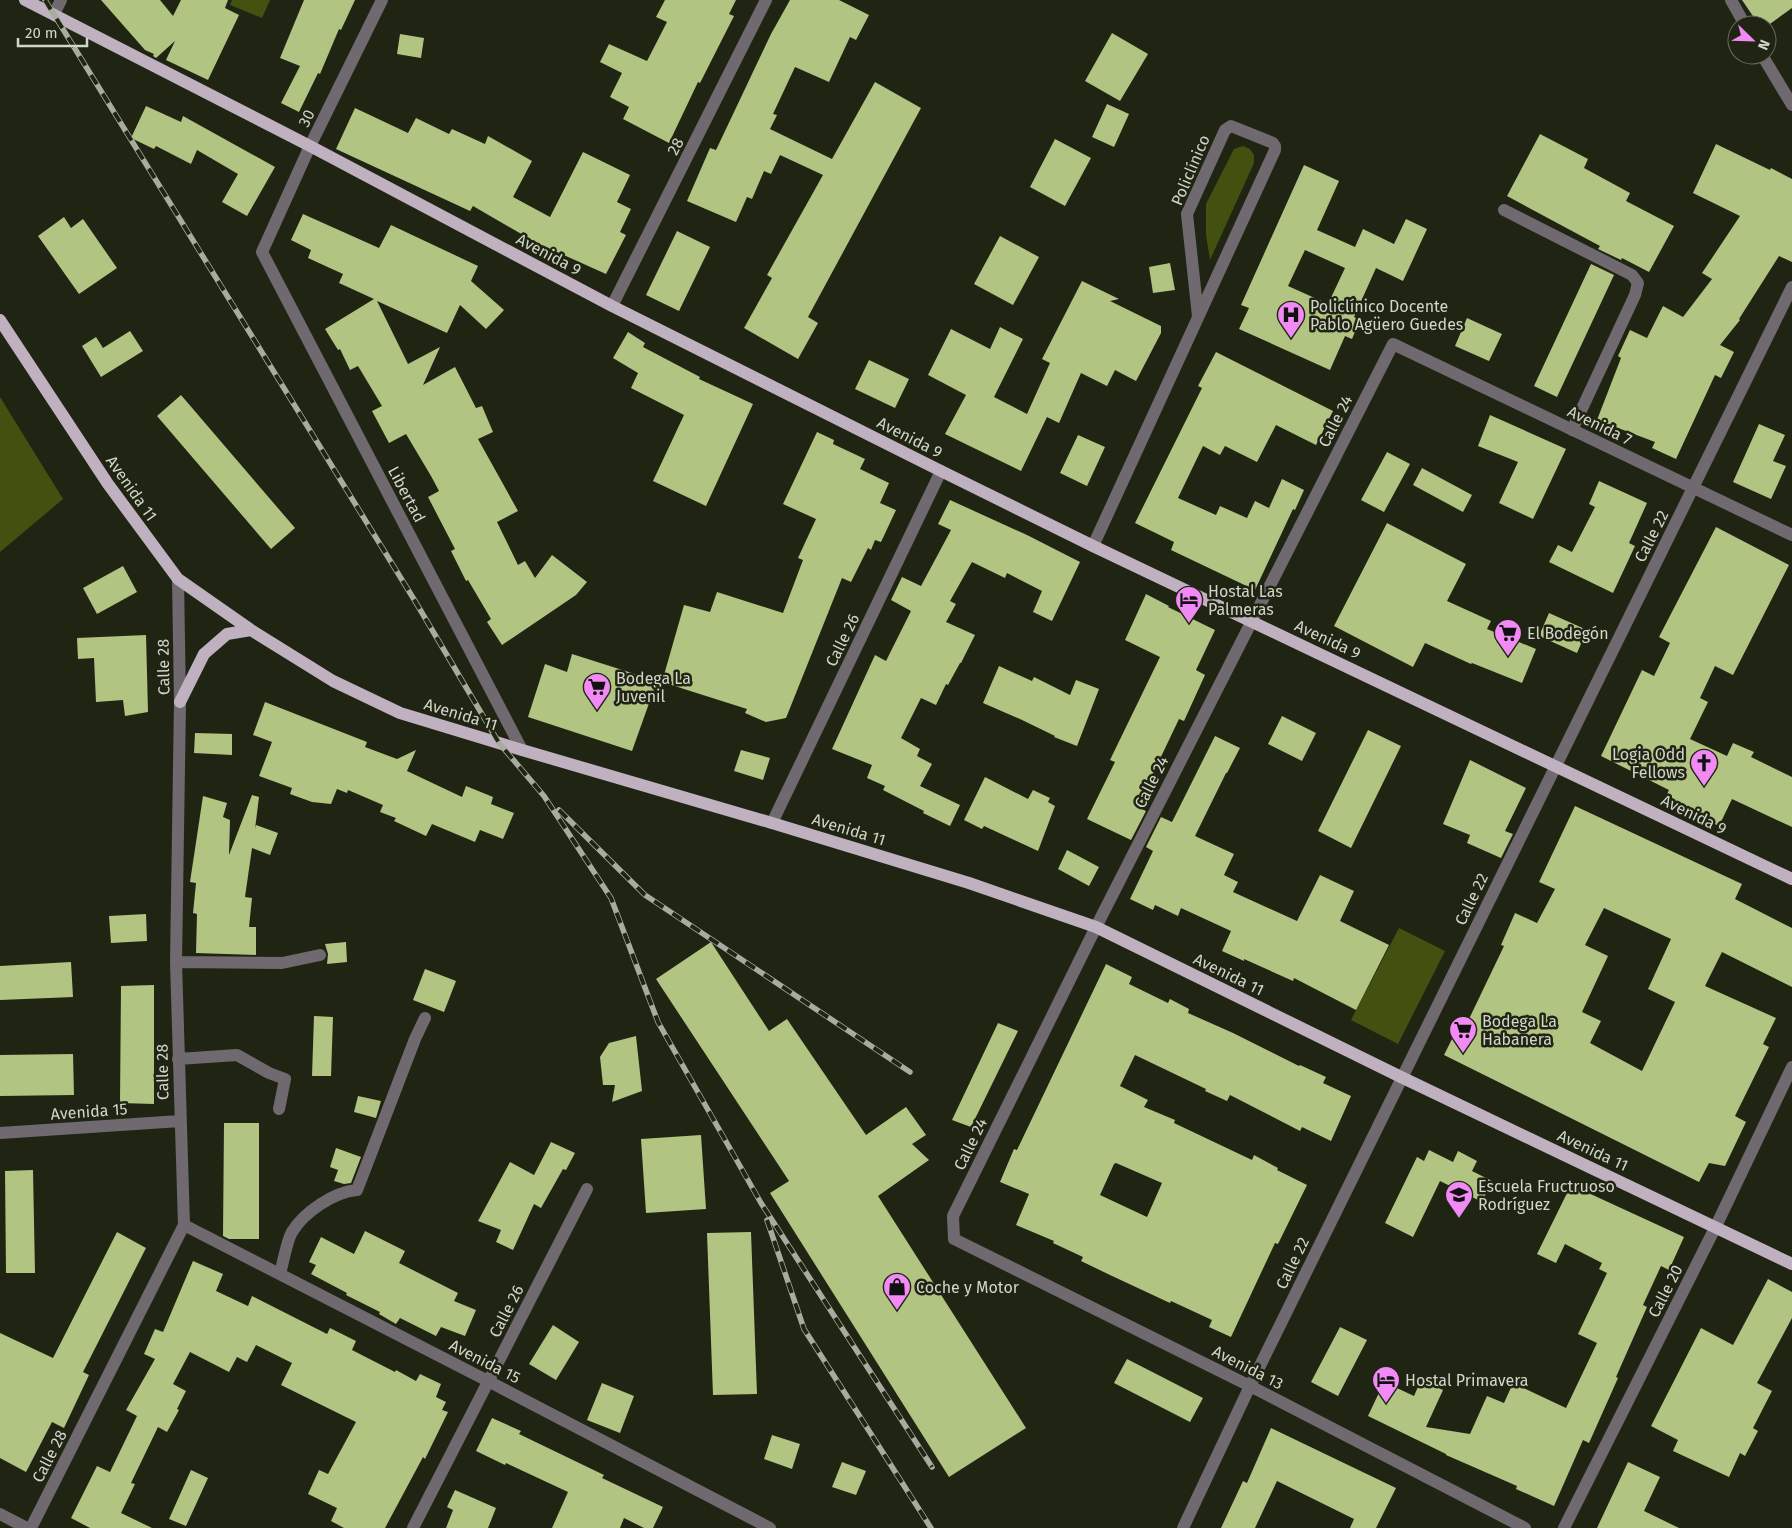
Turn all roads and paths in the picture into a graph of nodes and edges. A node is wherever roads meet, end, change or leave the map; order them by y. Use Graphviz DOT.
graph roads {
  1 [pos="25,0"];
  2 [pos="61,0"];
  3 [pos="382,0"];
  4 [pos="766,0"];
  5 [pos="1731,0"];
  6 [pos="54,14"];
  7 [pos="1739,15"];
  8 [pos="1768,65"];
  9 [pos="1792,106"];
  10 [pos="310,146"];
  11 [pos="1504,210"];
  12 [pos="262,252"];
  13 [pos="1792,287"];
  14 [pos="612,306"];
  15 [pos="1198,316"];
  16 [pos="0,320"];
  17 [pos="1394,344"];
  18 [pos="1572,430"];
  19 [pos="941,471"];
  20 [pos="1694,488"];
  21 [pos="1792,535"];
  22 [pos="1093,546"];
  23 [pos="178,579"];
  24 [pos="1251,621"];
  25 [pos="251,630"];
  26 [pos="180,702"];
  27 [pos="522,750"];
  28 [pos="1555,765"];
  29 [pos="772,823"];
  30 [pos="1792,879"];
  31 [pos="1096,927"];
  32 [pos="320,955"];
  33 [pos="176,962"];
  34 [pos="425,1018"];
  35 [pos="178,1059"];
  36 [pos="1792,1067"];
  37 [pos="1401,1077"];
  38 [pos="279,1109"];
  39 [pos="180,1121"];
  40 [pos="0,1133"];
  41 [pos="587,1189"];
  42 [pos="184,1225"];
  43 [pos="1716,1226"];
  44 [pos="954,1239"];
  45 [pos="1792,1264"];
  46 [pos="280,1274"];
  47 [pos="488,1380"];
  48 [pos="1250,1386"];
  49 [pos="0,1514"];
  50 [pos="29,1528"];
  51 [pos="413,1528"];
  52 [pos="770,1528"];
  53 [pos="1183,1528"];
  54 [pos="1525,1528"];
  55 [pos="1564,1528"];
  1 -- 6 [label="main road, Avenida 9"];
  2 -- 6 [label="street"];
  3 -- 10 [label="street, 30"];
  4 -- 14 [label="street, 28"];
  5 -- 7 [label="street"];
  6 -- 10 [label="main road, Avenida 9"];
  8 -- 9 [label="street"];
  10 -- 12 [label="street, 30"];
  10 -- 14 [label="main road, Avenida 9"];
  11 -- 18 [label="street"];
  12 -- 27 [label="street, Libertad"];
  13 -- 20 [label="street, Calle 22"];
  14 -- 19 [label="main road, Avenida 9"];
  15 -- 15 [label="street, Policlínico"];
  15 -- 22 [label="street, Policlínico"];
  16 -- 23 [label="main road, Avenida 11"];
  17 -- 18 [label="street, Avenida 7"];
  17 -- 24 [label="street, Calle 24"];
  18 -- 20 [label="street, Avenida 7"];
  19 -- 22 [label="main road, Avenida 9"];
  19 -- 29 [label="street, Calle 26"];
  20 -- 21 [label="street, Avenida 7"];
  20 -- 28 [label="street, Calle 22"];
  22 -- 24 [label="main road, Avenida 9"];
  23 -- 25 [label="main road, Avenida 11"];
  23 -- 26 [label="street, Calle 28"];
  24 -- 28 [label="main road, Avenida 9"];
  24 -- 31 [label="street, Calle 24"];
  25 -- 26 [label="main road"];
  25 -- 27 [label="main road, Avenida 11"];
  26 -- 33 [label="street, Calle 28"];
  27 -- 29 [label="main road, Avenida 11"];
  28 -- 30 [label="main road, Avenida 9"];
  28 -- 37 [label="street, Calle 22"];
  29 -- 31 [label="main road, Avenida 11"];
  31 -- 37 [label="main road, Avenida 11"];
  31 -- 44 [label="street, Calle 24"];
  32 -- 33 [label="street"];
  33 -- 35 [label="street, Calle 28"];
  34 -- 46 [label="street"];
  35 -- 38 [label="street"];
  35 -- 39 [label="street, Calle 28"];
  36 -- 43 [label="street, Calle 20"];
  37 -- 43 [label="main road, Avenida 11"];
  37 -- 48 [label="street, Calle 22"];
  39 -- 40 [label="street, Avenida 15"];
  39 -- 42 [label="street, Calle 28"];
  41 -- 47 [label="street, Calle 26"];
  42 -- 46 [label="street, Avenida 15"];
  42 -- 50 [label="street, Calle 28"];
  43 -- 45 [label="main road, Avenida 11"];
  43 -- 55 [label="street, Calle 20"];
  44 -- 48 [label="street, Avenida 13"];
  46 -- 47 [label="street, Avenida 15"];
  47 -- 51 [label="street, Calle 26"];
  47 -- 52 [label="street, Avenida 15"];
  48 -- 53 [label="street, Calle 22"];
  48 -- 54 [label="street, Avenida 13"];
  49 -- 50 [label="street"];
}
